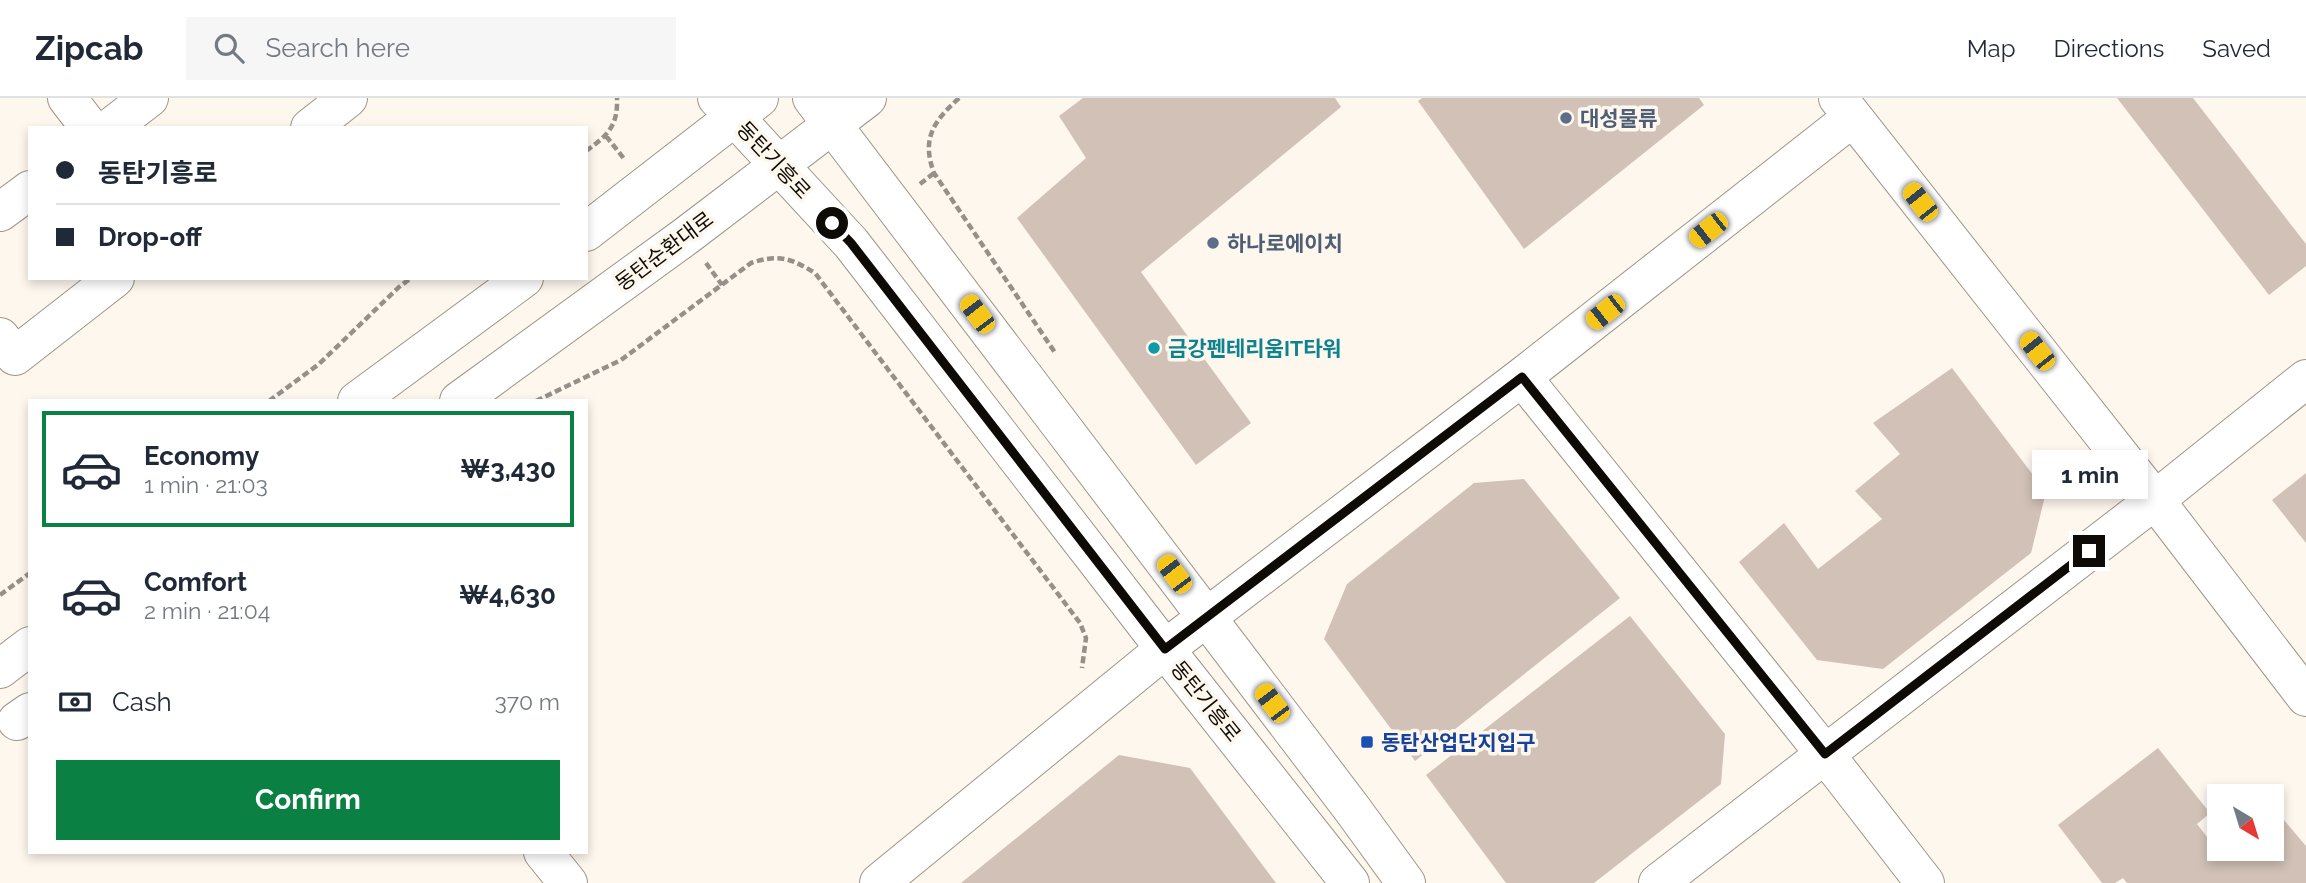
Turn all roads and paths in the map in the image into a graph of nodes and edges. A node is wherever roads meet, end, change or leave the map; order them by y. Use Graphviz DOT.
graph roads {
  1 [pos="67,98"];
  2 [pos="149,98"];
  3 [pos="348,98"];
  4 [pos="617,98"];
  5 [pos="867,98"];
  6 [pos="959,98"];
  7 [pos="737,104"];
  8 [pos="1845,107"];
  9 [pos="822,111"];
  10 [pos="88,126"];
  11 [pos="113,126"];
  12 [pos="313,126"];
  13 [pos="588,150"];
  14 [pos="778,164"];
  15 [pos="934,173"];
  16 [pos="28,191"];
  17 [pos="0,212"];
  18 [pos="588,230"];
  19 [pos="112,280"];
  20 [pos="408,280"];
  21 [pos="521,280"];
  22 [pos="0,337"];
  23 [pos="1522,377"];
  24 [pos="2306,380"];
  25 [pos="272,399"];
  26 [pos="360,399"];
  27 [pos="462,399"];
  28 [pos="540,399"];
  29 [pos="2155,500"];
  30 [pos="28,574"];
  31 [pos="0,595"];
  32 [pos="1207,617"];
  33 [pos="28,648"];
  34 [pos="1165,649"];
  35 [pos="0,669"];
  36 [pos="1080,676"];
  37 [pos="2306,697"];
  38 [pos="1825,754"];
  39 [pos="545,854"];
  40 [pos="568,883"];
  41 [pos="879,883"];
  42 [pos="1350,883"];
  43 [pos="1406,883"];
  44 [pos="1658,883"];
  45 [pos="1925,883"];
  1 -- 10 [label="street"];
  2 -- 11 [label="street"];
  3 -- 12 [label="street"];
  4 -- 13 [label="path"];
  5 -- 9 [label="street, 동탄순환대로"];
  6 -- 15 [label="path"];
  7 -- 14 [label="street, 동탄기흥로"];
  7 -- 18 [label="street"];
  8 -- 23 [label="street"];
  8 -- 29 [label="street"];
  9 -- 14 [label="street, 동탄순환대로"];
  9 -- 32 [label="street"];
  14 -- 27 [label="street, 동탄순환대로"];
  14 -- 34 [label="street, 동탄기흥로"];
  16 -- 17 [label="street"];
  19 -- 22 [label="street"];
  20 -- 25 [label="path"];
  21 -- 26 [label="street"];
  23 -- 32 [label="street"];
  23 -- 38 [label="street"];
  24 -- 29 [label="street"];
  28 -- 36 [label="path"];
  29 -- 37 [label="street"];
  29 -- 38 [label="street"];
  30 -- 31 [label="path"];
  32 -- 34 [label="street"];
  32 -- 43 [label="street"];
  33 -- 35 [label="street"];
  34 -- 41 [label="street"];
  34 -- 42 [label="street, 동탄기흥로"];
  38 -- 44 [label="street"];
  38 -- 45 [label="street"];
  39 -- 40 [label="street"];
}
